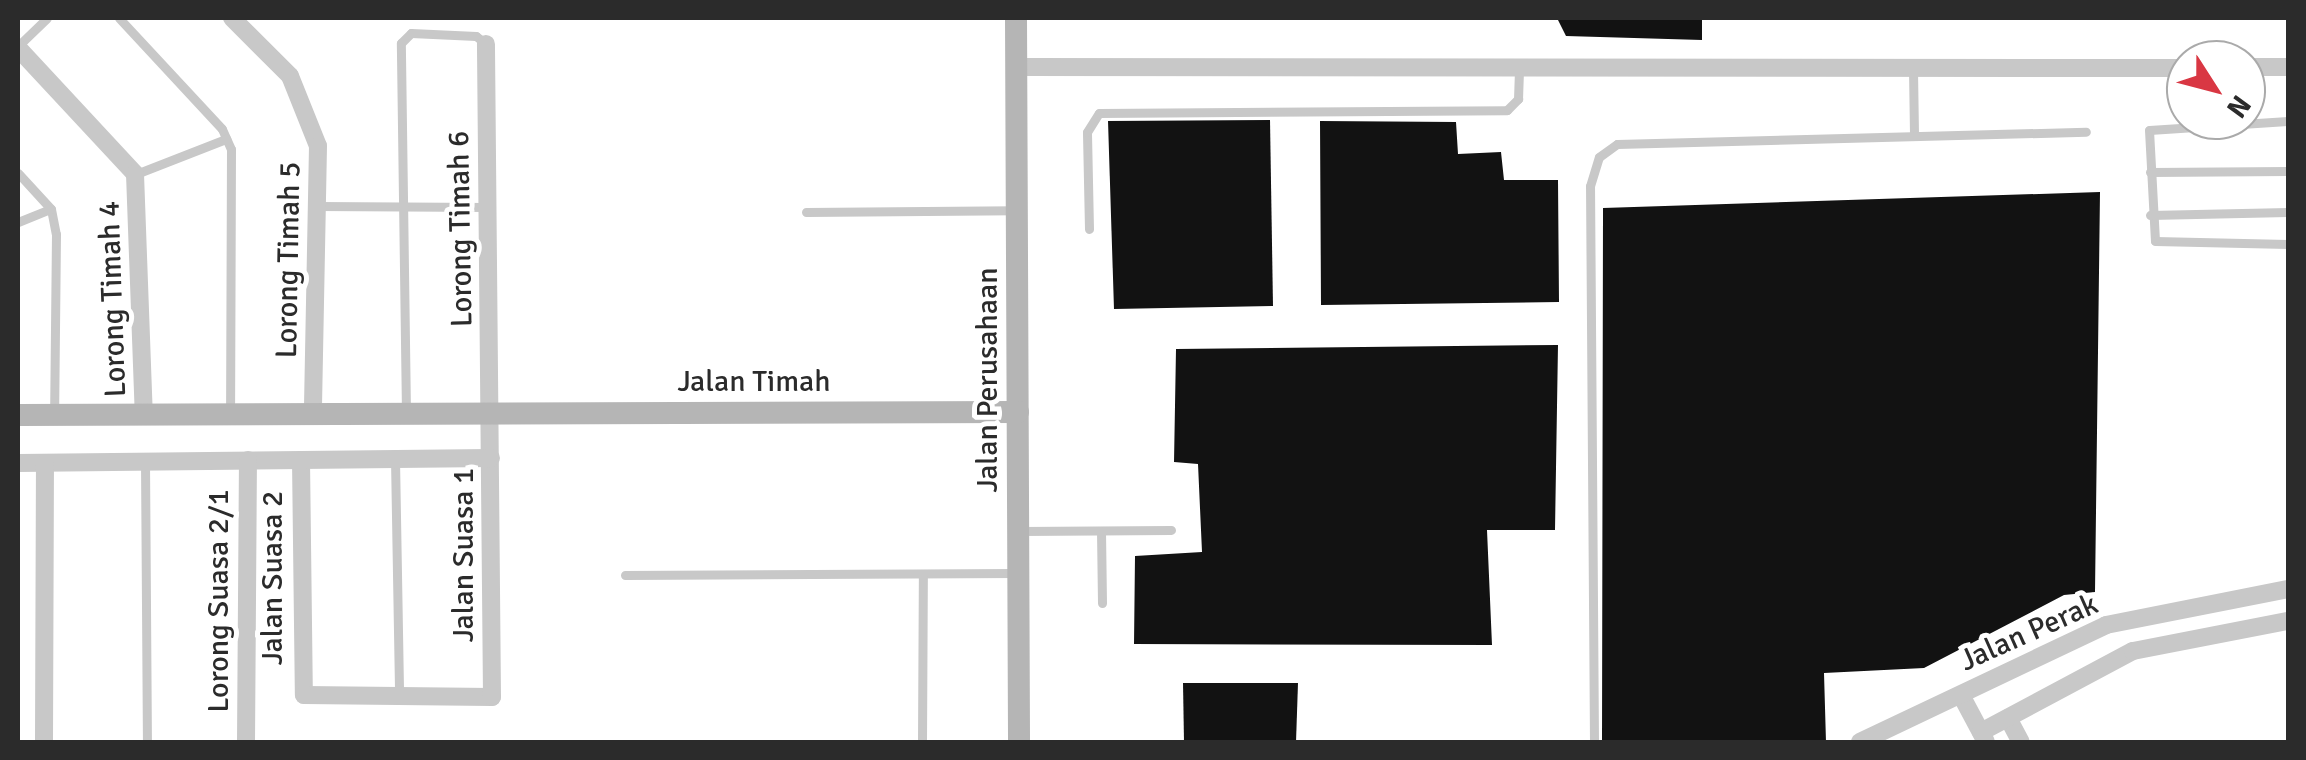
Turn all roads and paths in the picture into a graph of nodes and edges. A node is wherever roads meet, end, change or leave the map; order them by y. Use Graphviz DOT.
graph roads {
  1 [pos="47,18"];
  2 [pos="118,18"];
  3 [pos="232,18"];
  4 [pos="1016,18"];
  5 [pos="486,44"];
  6 [pos="18,47"];
  7 [pos="1017,67"];
  8 [pos="2166,68"];
  9 [pos="1518,69"];
  10 [pos="1913,70"];
  11 [pos="2288,121"];
  12 [pos="2086,132"];
  13 [pos="1914,136"];
  14 [pos="226,138"];
  15 [pos="2288,171"];
  16 [pos="2150,172"];
  17 [pos="18,173"];
  18 [pos="135,174"];
  19 [pos="317,206"];
  20 [pos="403,207"];
  21 [pos="488,207"];
  22 [pos="51,208"];
  23 [pos="1018,210"];
  24 [pos="806,212"];
  25 [pos="2288,212"];
  26 [pos="2150,215"];
  27 [pos="18,222"];
  28 [pos="1089,229"];
  29 [pos="2288,244"];
  30 [pos="1018,412"];
  31 [pos="491,413"];
  32 [pos="18,414"];
  33 [pos="54,414"];
  34 [pos="144,414"];
  35 [pos="230,414"];
  36 [pos="314,414"];
  37 [pos="406,414"];
  38 [pos="491,458"];
  39 [pos="396,459"];
  40 [pos="248,460"];
  41 [pos="301,460"];
  42 [pos="145,462"];
  43 [pos="18,463"];
  44 [pos="45,463"];
  45 [pos="1171,530"];
  46 [pos="1101,531"];
  47 [pos="1018,532"];
  48 [pos="1018,573"];
  49 [pos="625,575"];
  50 [pos="923,576"];
  51 [pos="2288,589"];
  52 [pos="1102,603"];
  53 [pos="2288,621"];
  54 [pos="1961,694"];
  55 [pos="399,698"];
  56 [pos="2008,718"];
  57 [pos="1984,737"];
  58 [pos="44,742"];
  59 [pos="146,742"];
  60 [pos="246,742"];
  61 [pos="922,742"];
  62 [pos="1019,742"];
  63 [pos="1594,742"];
  64 [pos="1860,742"];
  65 [pos="2021,742"];
  1 -- 6 [label="lane"];
  2 -- 14 [label="lane"];
  3 -- 19 [label="street, Lorong Timah 5"];
  4 -- 7 [label="street, Jalan Perusahaan"];
  5 -- 20 [label="lane"];
  5 -- 21 [label="street, Lorong Timah 6"];
  6 -- 18 [label="street, Lorong Timah 4"];
  7 -- 9 [label="street"];
  7 -- 23 [label="street, Jalan Perusahaan"];
  8 -- 10 [label="street"];
  9 -- 10 [label="street"];
  9 -- 28 [label="lane"];
  10 -- 13 [label="lane"];
  11 -- 16 [label="lane"];
  12 -- 13 [label="lane"];
  13 -- 63 [label="lane"];
  14 -- 18 [label="lane"];
  14 -- 35 [label="lane"];
  15 -- 16 [label="lane"];
  16 -- 26 [label="lane"];
  17 -- 22 [label="lane"];
  18 -- 34 [label="street, Lorong Timah 4"];
  19 -- 20 [label="lane"];
  19 -- 36 [label="street, Lorong Timah 5"];
  20 -- 21 [label="lane"];
  20 -- 37 [label="lane"];
  21 -- 31 [label="street, Lorong Timah 6"];
  22 -- 27 [label="lane"];
  22 -- 33 [label="lane"];
  23 -- 24 [label="lane"];
  23 -- 30 [label="street, Jalan Perusahaan"];
  25 -- 26 [label="lane"];
  26 -- 29 [label="lane"];
  30 -- 31 [label="street, Jalan Timah"];
  30 -- 47 [label="street, Jalan Perusahaan"];
  31 -- 37 [label="street, Jalan Timah"];
  31 -- 38 [label="street, Jalan Suasa 1"];
  32 -- 33 [label="street, Jalan Timah"];
  33 -- 34 [label="street, Jalan Timah"];
  34 -- 35 [label="street, Jalan Timah"];
  35 -- 36 [label="street, Jalan Timah"];
  36 -- 37 [label="street, Jalan Timah"];
  38 -- 39 [label="street"];
  38 -- 55 [label="street, Jalan Suasa 1"];
  39 -- 41 [label="street"];
  39 -- 55 [label="lane"];
  40 -- 41 [label="street"];
  40 -- 42 [label="street"];
  40 -- 60 [label="street, Lorong Suasa 2/1"];
  41 -- 55 [label="street, Jalan Suasa 2"];
  42 -- 44 [label="street"];
  42 -- 59 [label="lane"];
  43 -- 44 [label="street"];
  44 -- 58 [label="street"];
  45 -- 46 [label="lane"];
  46 -- 47 [label="lane"];
  46 -- 52 [label="lane"];
  47 -- 48 [label="street, Jalan Perusahaan"];
  48 -- 50 [label="lane"];
  48 -- 62 [label="street, Jalan Perusahaan"];
  49 -- 50 [label="lane"];
  50 -- 61 [label="lane"];
  51 -- 54 [label="street, Jalan Perak"];
  53 -- 56 [label="street"];
  54 -- 57 [label="street"];
  54 -- 64 [label="street, Jalan Perak"];
  56 -- 57 [label="street"];
  56 -- 65 [label="street"];
}
